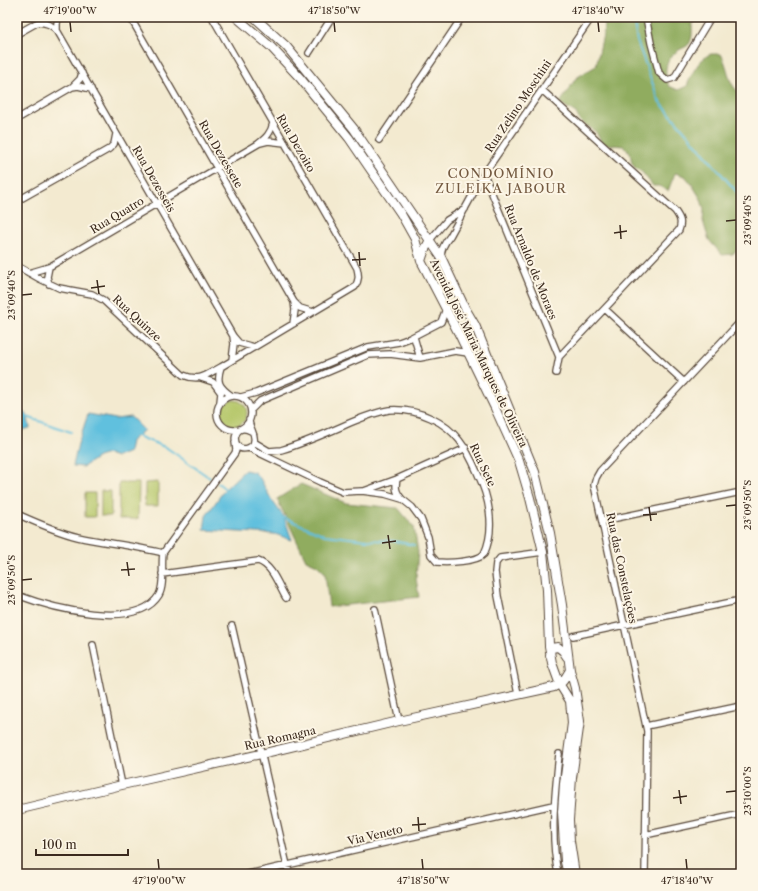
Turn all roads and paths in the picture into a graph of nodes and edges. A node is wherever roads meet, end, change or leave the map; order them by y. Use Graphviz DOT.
graph roads {
  1 [pos="46,17"];
  2 [pos="58,17"];
  3 [pos="130,17"];
  4 [pos="212,17"];
  5 [pos="236,17"];
  6 [pos="254,17"];
  7 [pos="332,17"];
  8 [pos="462,17"];
  9 [pos="592,17"];
  10 [pos="646,17"];
  11 [pos="711,17"];
  12 [pos="38,22"];
  13 [pos="58,32"];
  14 [pos="17,34"];
  15 [pos="309,53"];
  16 [pos="82,73"];
  17 [pos="72,87"];
  18 [pos="90,89"];
  19 [pos="542,90"];
  20 [pos="17,119"];
  21 [pos="273,123"];
  22 [pos="116,134"];
  23 [pos="379,140"];
  24 [pos="284,143"];
  25 [pos="258,144"];
  26 [pos="109,148"];
  27 [pos="126,150"];
  28 [pos="217,168"];
  29 [pos="484,174"];
  30 [pos="17,201"];
  31 [pos="157,204"];
  32 [pos="465,209"];
  33 [pos="430,240"];
  34 [pos="441,257"];
  35 [pos="421,261"];
  36 [pos="17,266"];
  37 [pos="49,267"];
  38 [pos="29,273"];
  39 [pos="49,284"];
  40 [pos="438,292"];
  41 [pos="294,302"];
  42 [pos="446,308"];
  43 [pos="466,308"];
  44 [pos="605,309"];
  45 [pos="313,312"];
  46 [pos="451,317"];
  47 [pos="741,321"];
  48 [pos="293,324"];
  49 [pos="739,327"];
  50 [pos="233,336"];
  51 [pos="414,337"];
  52 [pos="254,347"];
  53 [pos="468,353"];
  54 [pos="559,357"];
  55 [pos="420,358"];
  56 [pos="490,359"];
  57 [pos="232,360"];
  58 [pos="222,367"];
  59 [pos="556,373"];
  60 [pos="201,378"];
  61 [pos="684,382"];
  62 [pos="232,396"];
  63 [pos="241,397"];
  64 [pos="220,403"];
  65 [pos="251,410"];
  66 [pos="249,420"];
  67 [pos="228,428"];
  68 [pos="251,431"];
  69 [pos="235,440"];
  70 [pos="254,442"];
  71 [pos="247,448"];
  72 [pos="466,448"];
  73 [pos="235,453"];
  74 [pos="397,479"];
  75 [pos="362,491"];
  76 [pos="741,492"];
  77 [pos="402,499"];
  78 [pos="17,514"];
  79 [pos="602,522"];
  80 [pos="543,552"];
  81 [pos="162,553"];
  82 [pos="162,574"];
  83 [pos="547,590"];
  84 [pos="17,594"];
  85 [pos="286,598"];
  86 [pos="741,600"];
  87 [pos="562,605"];
  88 [pos="375,609"];
  89 [pos="624,625"];
  90 [pos="232,626"];
  91 [pos="573,636"];
  92 [pos="93,645"];
  93 [pos="551,659"];
  94 [pos="568,659"];
  95 [pos="570,670"];
  96 [pos="560,685"];
  97 [pos="548,688"];
  98 [pos="518,694"];
  99 [pos="566,695"];
  100 [pos="741,706"];
  101 [pos="398,721"];
  102 [pos="646,726"];
  103 [pos="261,754"];
  104 [pos="559,754"];
  105 [pos="122,785"];
  106 [pos="553,805"];
  107 [pos="17,810"];
  108 [pos="741,814"];
  109 [pos="645,835"];
  110 [pos="287,865"];
  111 [pos="248,874"];
  112 [pos="289,874"];
  113 [pos="558,874"];
  114 [pos="568,874"];
  115 [pos="575,874"];
  116 [pos="645,874"];
  1 -- 12 [label="street"];
  2 -- 13 [label="street"];
  3 -- 28 [label="street, Rua Dezessete"];
  4 -- 21 [label="street, Rua Dezoito"];
  5 -- 35 [label="main road, Avenida José Maria Marques de Oliveira"];
  6 -- 33 [label="main road, Avenida José Maria Marques de Oliveira"];
  7 -- 15 [label="street"];
  8 -- 23 [label="street"];
  9 -- 19 [label="street, Rua Zelino Moschini"];
  10 -- 11 [label="street"];
  12 -- 13 [label="street, Rua Dezesseis"];
  12 -- 14 [label="street"];
  13 -- 16 [label="street, Rua Dezesseis"];
  16 -- 17 [label="street"];
  16 -- 18 [label="street, Rua Dezesseis"];
  17 -- 18 [label="street"];
  17 -- 20 [label="street"];
  18 -- 22 [label="street, Rua Dezesseis"];
  19 -- 29 [label="street, Rua Zelino Moschini"];
  19 -- 44 [label="street"];
  21 -- 24 [label="street, Rua Dezoito"];
  21 -- 25 [label="street, Rua Quatro"];
  22 -- 26 [label="street"];
  22 -- 27 [label="street, Rua Dezesseis"];
  24 -- 25 [label="street, Rua Quatro"];
  24 -- 45 [label="street, Rua Dezoito"];
  25 -- 28 [label="street, Rua Quatro"];
  26 -- 27 [label="street"];
  26 -- 30 [label="street"];
  27 -- 31 [label="street, Rua Dezesseis"];
  28 -- 31 [label="street, Rua Quatro"];
  28 -- 41 [label="street, Rua Dezessete"];
  29 -- 32 [label="street, Rua Zelino Moschini"];
  29 -- 54 [label="street, Rua Arnaldo de Moraes"];
  31 -- 37 [label="street, Rua Quatro"];
  31 -- 50 [label="street, Rua Dezesseis"];
  32 -- 33 [label="street"];
  32 -- 34 [label="street, Rua Zelino Moschini"];
  33 -- 34 [label="main road, Avenida José Maria Marques de Oliveira"];
  33 -- 35 [label="main road"];
  34 -- 43 [label="main road, Avenida José Maria Marques de Oliveira"];
  35 -- 40 [label="main road, Avenida José Maria Marques de Oliveira"];
  36 -- 38 [label="street, Rua Quinze"];
  37 -- 38 [label="street, Rua Quatro"];
  37 -- 39 [label="street"];
  38 -- 39 [label="street, Rua Quinze"];
  39 -- 60 [label="street, Rua Quinze"];
  40 -- 42 [label="main road, Avenida José Maria Marques de Oliveira"];
  40 -- 43 [label="main road"];
  41 -- 45 [label="street"];
  41 -- 48 [label="street"];
  42 -- 46 [label="main road, Avenida José Maria Marques de Oliveira"];
  42 -- 51 [label="street"];
  43 -- 56 [label="main road, Avenida José Maria Marques de Oliveira"];
  44 -- 54 [label="street"];
  44 -- 61 [label="street"];
  45 -- 48 [label="street"];
  46 -- 53 [label="main road, Avenida José Maria Marques de Oliveira"];
  46 -- 56 [label="main road"];
  47 -- 49 [label="street, Rua das Constelações"];
  48 -- 52 [label="street"];
  49 -- 61 [label="street, Rua das Constelações"];
  50 -- 52 [label="street, Rua Dezesseis"];
  50 -- 57 [label="street"];
  51 -- 55 [label="street"];
  51 -- 63 [label="street"];
  52 -- 57 [label="street"];
  53 -- 55 [label="street"];
  53 -- 80 [label="main road, Avenida José Maria Marques de Oliveira"];
  54 -- 59 [label="street"];
  55 -- 65 [label="street"];
  56 -- 87 [label="main road, Avenida José Maria Marques de Oliveira"];
  57 -- 58 [label="street"];
  58 -- 60 [label="street"];
  58 -- 62 [label="street"];
  60 -- 64 [label="street"];
  61 -- 79 [label="street, Rua das Constelações"];
  62 -- 63 [label="street"];
  62 -- 64 [label="street"];
  63 -- 65 [label="street"];
  64 -- 67 [label="street"];
  65 -- 66 [label="street"];
  66 -- 67 [label="street"];
  66 -- 68 [label="street"];
  67 -- 69 [label="street"];
  68 -- 69 [label="street"];
  68 -- 70 [label="street"];
  69 -- 71 [label="street"];
  69 -- 73 [label="street"];
  70 -- 71 [label="street"];
  70 -- 72 [label="street, Rua Sete"];
  71 -- 73 [label="street"];
  71 -- 75 [label="street"];
  72 -- 74 [label="street"];
  72 -- 77 [label="street, Rua Sete"];
  73 -- 81 [label="street"];
  74 -- 75 [label="street"];
  74 -- 77 [label="street"];
  75 -- 77 [label="street"];
  76 -- 79 [label="street"];
  78 -- 81 [label="street"];
  79 -- 89 [label="street, Rua das Constelações"];
  80 -- 83 [label="main road, Avenida José Maria Marques de Oliveira"];
  80 -- 98 [label="street"];
  81 -- 82 [label="street"];
  82 -- 84 [label="street"];
  82 -- 85 [label="street"];
  83 -- 87 [label="main road"];
  83 -- 93 [label="main road, Avenida José Maria Marques de Oliveira"];
  86 -- 89 [label="street"];
  87 -- 94 [label="main road, Avenida José Maria Marques de Oliveira"];
  88 -- 101 [label="street"];
  89 -- 91 [label="street"];
  89 -- 102 [label="street, Rua das Constelações"];
  90 -- 103 [label="street"];
  92 -- 105 [label="street"];
  93 -- 94 [label="main road"];
  93 -- 96 [label="main road, Avenida José Maria Marques de Oliveira"];
  93 -- 97 [label="main road"];
  94 -- 95 [label="main road, Avenida José Maria Marques de Oliveira"];
  95 -- 96 [label="main road"];
  95 -- 115 [label="main road, Avenida José Maria Marques de Oliveira"];
  96 -- 97 [label="main road, Rua Romagna"];
  96 -- 99 [label="main road, Avenida José Maria Marques de Oliveira"];
  97 -- 98 [label="main road, Rua Romagna"];
  97 -- 99 [label="main road"];
  98 -- 101 [label="main road, Rua Romagna"];
  99 -- 114 [label="main road, Avenida José Maria Marques de Oliveira"];
  100 -- 102 [label="street"];
  101 -- 103 [label="main road, Rua Romagna"];
  102 -- 109 [label="street, Rua das Constelações"];
  103 -- 105 [label="main road, Rua Romagna"];
  103 -- 110 [label="street"];
  104 -- 106 [label="street"];
  105 -- 107 [label="main road, Rua Romagna"];
  106 -- 110 [label="street, Via Veneto"];
  106 -- 113 [label="street"];
  108 -- 109 [label="street"];
  109 -- 116 [label="street, Rua das Constelações"];
  110 -- 111 [label="street, Via Veneto"];
  110 -- 112 [label="street"];
}
